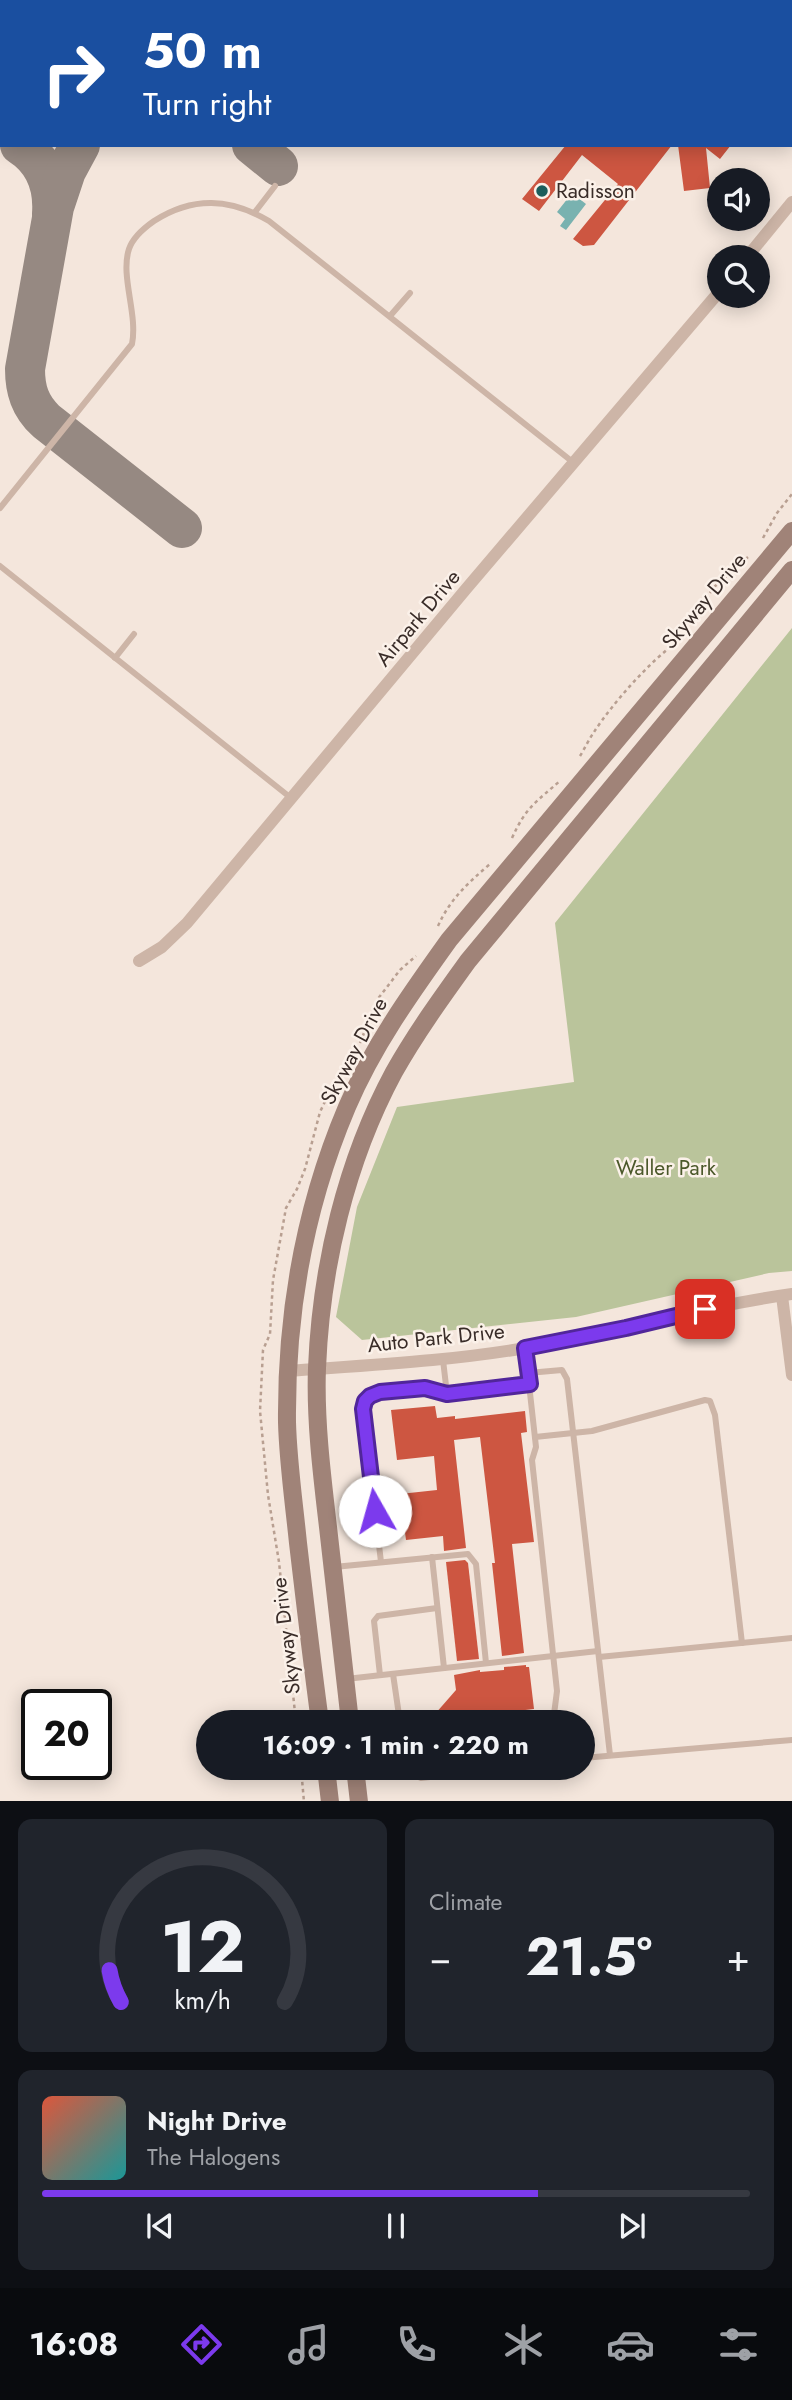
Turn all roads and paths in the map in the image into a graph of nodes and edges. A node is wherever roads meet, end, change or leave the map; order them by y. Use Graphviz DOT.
graph roads {
  1 [pos="275,186"];
  2 [pos="792,202"];
  3 [pos="255,212"];
  4 [pos="757,245"];
  5 [pos="410,293"];
  6 [pos="707,306"];
  7 [pos="390,316"];
  8 [pos="573,463"];
  9 [pos="792,494"];
  10 [pos="0,508"];
  11 [pos="792,531"];
  12 [pos="762,541"];
  13 [pos="752,553"];
  14 [pos="0,566"];
  15 [pos="792,570"];
  16 [pos="688,628"];
  17 [pos="134,634"];
  18 [pos="683,635"];
  19 [pos="115,658"];
  20 [pos="576,762"];
  21 [pos="564,776"];
  22 [pos="292,799"];
  23 [pos="510,843"];
  24 [pos="497,858"];
  25 [pos="435,933"];
  26 [pos="421,951"];
  27 [pos="139,961"];
  28 [pos="356,1051"];
  29 [pos="346,1069"];
  30 [pos="787,1295"];
  31 [pos="525,1348"];
  32 [pos="442,1358"];
  33 [pos="317,1369"];
  34 [pos="288,1371"];
  35 [pos="528,1373"];
  36 [pos="792,1375"];
  37 [pos="530,1384"];
  38 [pos="447,1394"];
  39 [pos="573,1433"];
  40 [pos="535,1437"];
  41 [pos="432,1557"];
  42 [pos="381,1562"];
  43 [pos="332,1567"];
  44 [pos="437,1608"];
  45 [pos="792,1638"];
  46 [pos="742,1643"];
  47 [pos="598,1654"];
  48 [pos="553,1656"];
  49 [pos="486,1664"];
  50 [pos="444,1668"];
  51 [pos="393,1674"];
  52 [pos="380,1675"];
  53 [pos="345,1679"];
  54 [pos="295,1710"];
  55 [pos="319,1710"];
  56 [pos="349,1710"];
  57 [pos="398,1710"];
  58 [pos="555,1710"];
  59 [pos="792,1740"];
  60 [pos="610,1755"];
  61 [pos="595,1757"];
  62 [pos="303,1780"];
  63 [pos="327,1780"];
  64 [pos="356,1780"];
  65 [pos="304,1801"];
  66 [pos="330,1801"];
  67 [pos="359,1801"];
  1 -- 3 [label="lane"];
  2 -- 4 [label="street"];
  3 -- 7 [label="lane"];
  3 -- 10 [label="lane"];
  5 -- 7 [label="lane"];
  6 -- 8 [label="street, Airpark Drive"];
  7 -- 8 [label="lane"];
  8 -- 22 [label="street, Airpark Drive"];
  9 -- 12 [label="path"];
  11 -- 34 [label="main road, Skyway Drive"];
  13 -- 16 [label="path"];
  14 -- 19 [label="lane"];
  15 -- 33 [label="main road"];
  17 -- 19 [label="lane"];
  18 -- 20 [label="path"];
  19 -- 22 [label="lane"];
  21 -- 23 [label="path"];
  22 -- 27 [label="street, Airpark Drive"];
  24 -- 25 [label="path"];
  26 -- 28 [label="path"];
  29 -- 54 [label="path"];
  30 -- 31 [label="street, Auto Park Drive"];
  30 -- 36 [label="street"];
  31 -- 32 [label="street, Auto Park Drive"];
  31 -- 35 [label="lane"];
  32 -- 33 [label="street, Auto Park Drive"];
  32 -- 38 [label="lane"];
  33 -- 34 [label="street, Auto Park Drive"];
  33 -- 43 [label="main road"];
  34 -- 55 [label="main road, Skyway Drive"];
  35 -- 37 [label="lane"];
  35 -- 39 [label="lane"];
  37 -- 38 [label="lane"];
  37 -- 40 [label="lane"];
  38 -- 42 [label="lane"];
  39 -- 40 [label="lane"];
  39 -- 46 [label="lane"];
  39 -- 47 [label="lane"];
  40 -- 48 [label="lane"];
  41 -- 42 [label="lane"];
  41 -- 44 [label="lane"];
  41 -- 49 [label="lane"];
  42 -- 43 [label="lane"];
  43 -- 53 [label="main road"];
  44 -- 50 [label="lane"];
  44 -- 52 [label="lane"];
  45 -- 46 [label="lane"];
  46 -- 47 [label="lane"];
  47 -- 48 [label="lane"];
  47 -- 60 [label="lane"];
  48 -- 49 [label="lane"];
  48 -- 58 [label="lane"];
  49 -- 50 [label="lane"];
  50 -- 51 [label="lane"];
  51 -- 52 [label="lane"];
  51 -- 57 [label="lane"];
  52 -- 53 [label="lane"];
  53 -- 56 [label="main road"];
  59 -- 60 [label="lane"];
  60 -- 61 [label="lane"];
  62 -- 65 [label="path"];
  63 -- 66 [label="main road"];
  64 -- 67 [label="main road"];
}
